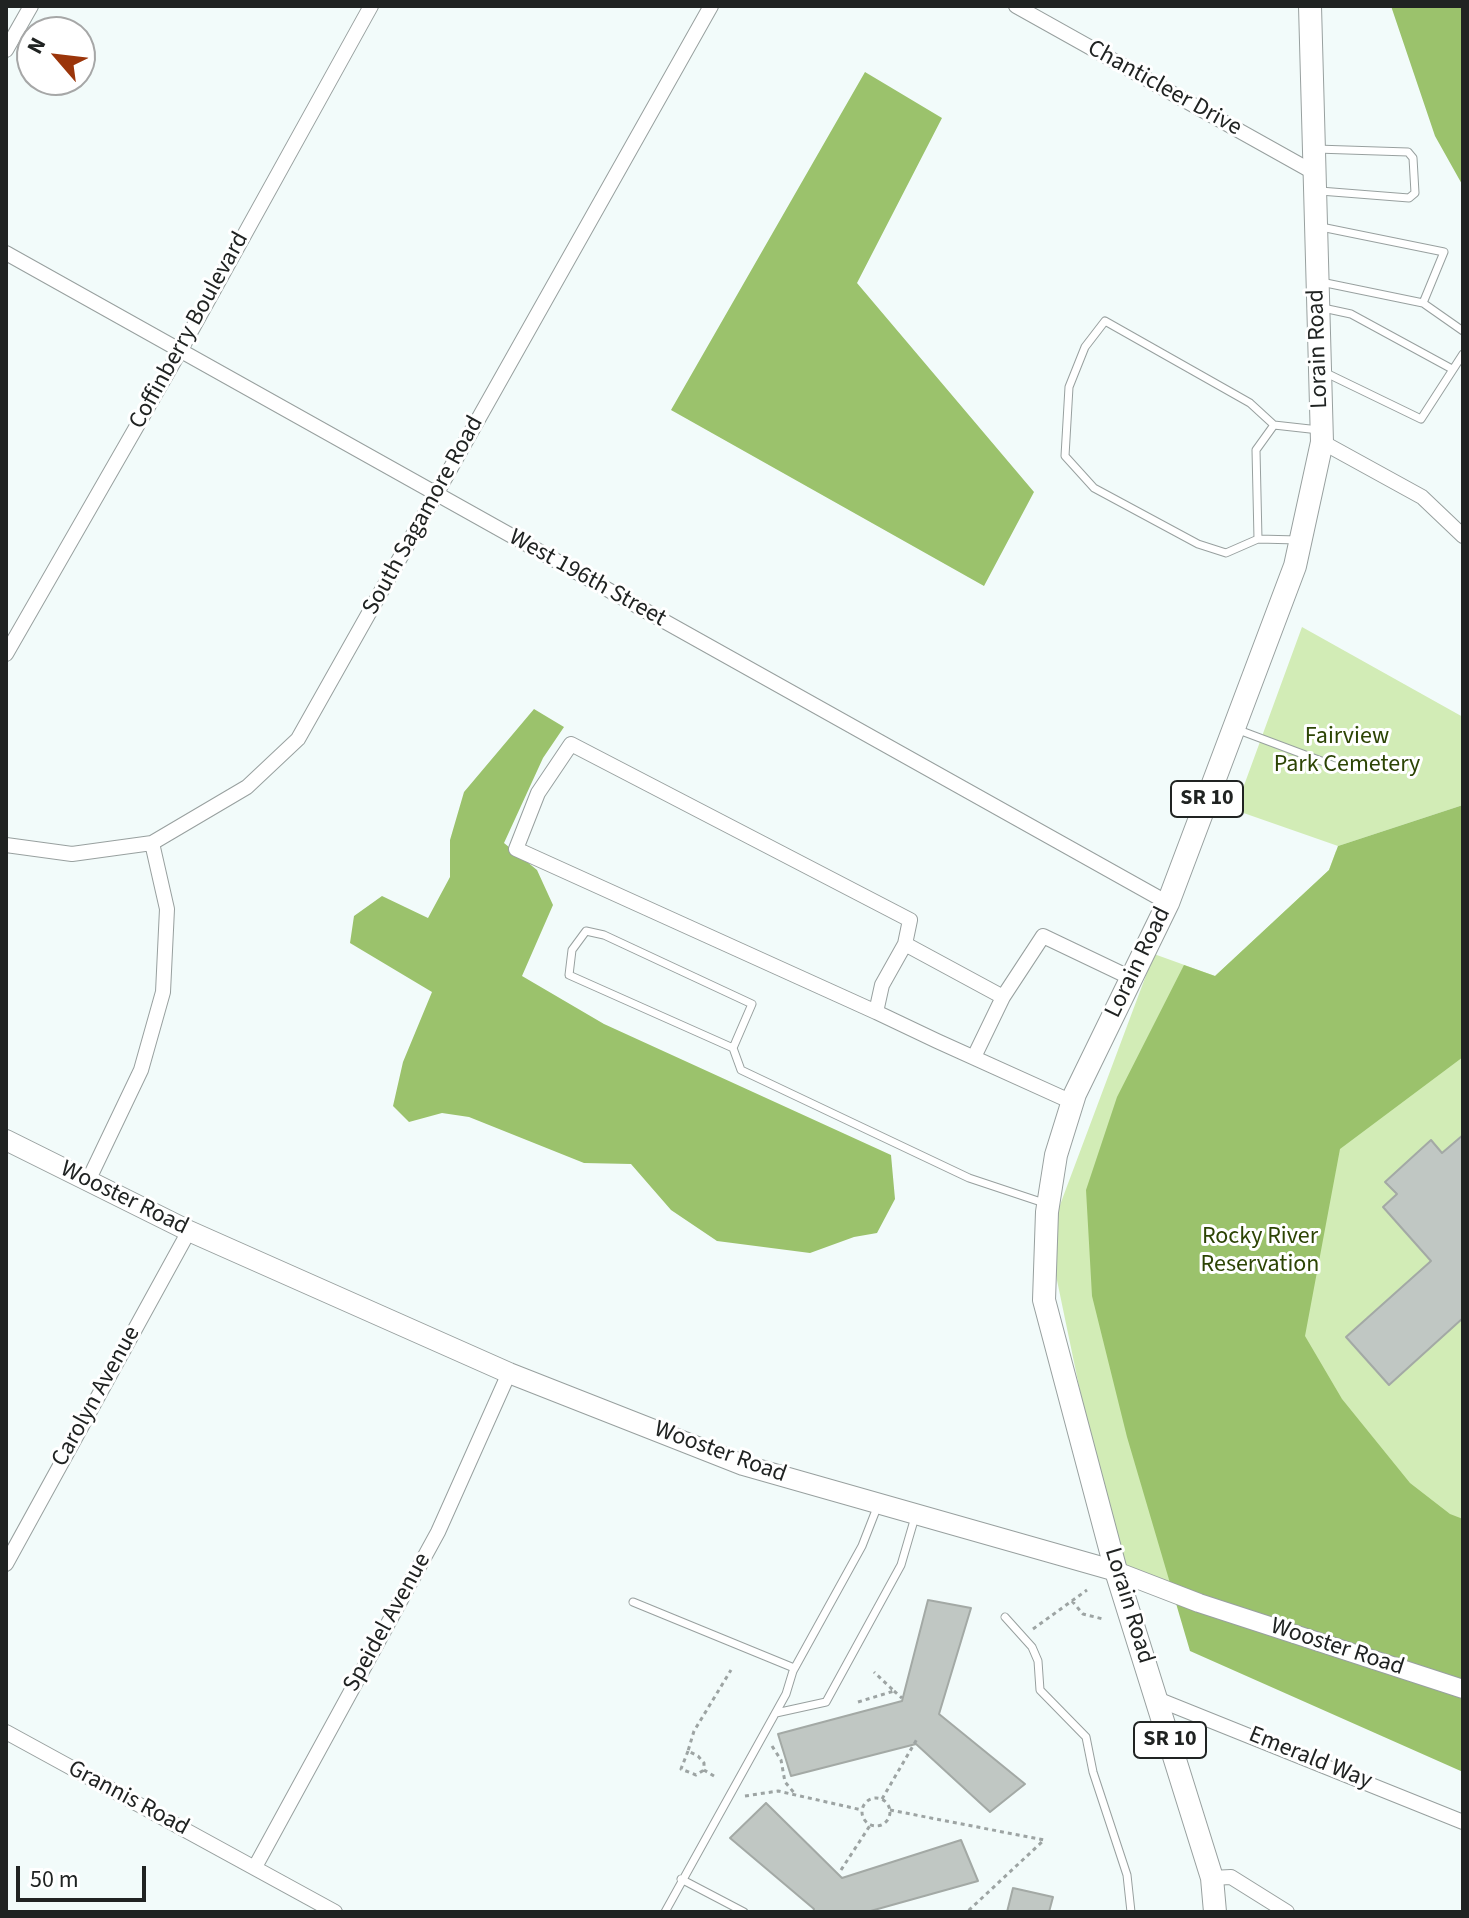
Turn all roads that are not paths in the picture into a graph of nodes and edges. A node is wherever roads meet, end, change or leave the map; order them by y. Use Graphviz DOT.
graph roads {
  1 [pos="31,6"];
  2 [pos="371,6"];
  3 [pos="711,6"];
  4 [pos="1016,6"];
  5 [pos="1310,6"];
  6 [pos="6,50"];
  7 [pos="1313,149"];
  8 [pos="1313,182"];
  9 [pos="1315,225"];
  10 [pos="6,253"];
  11 [pos="1317,281"];
  12 [pos="1423,303"];
  13 [pos="1320,307"];
  14 [pos="1463,331"];
  15 [pos="180,351"];
  16 [pos="1463,354"];
  17 [pos="1452,369"];
  18 [pos="1320,370"];
  19 [pos="1274,425"];
  20 [pos="1322,436"];
  21 [pos="436,495"];
  22 [pos="1463,536"];
  23 [pos="1258,539"];
  24 [pos="1300,540"];
  25 [pos="6,654"];
  26 [pos="1234,728"];
  27 [pos="1340,768"];
  28 [pos="152,843"];
  29 [pos="6,845"];
  30 [pos="1168,903"];
  31 [pos="905,944"];
  32 [pos="1131,978"];
  33 [pos="1003,997"];
  34 [pos="876,1012"];
  35 [pos="733,1048"];
  36 [pos="974,1057"];
  37 [pos="1072,1102"];
  38 [pos="6,1140"];
  39 [pos="88,1181"];
  40 [pos="1049,1204"];
  41 [pos="189,1231"];
  42 [pos="509,1373"];
  43 [pos="878,1503"];
  44 [pos="916,1514"];
  45 [pos="6,1564"];
  46 [pos="1116,1571"];
  47 [pos="633,1602"];
  48 [pos="1005,1617"];
  49 [pos="794,1668"];
  50 [pos="1463,1689"];
  51 [pos="1157,1699"];
  52 [pos="776,1713"];
  53 [pos="6,1732"];
  54 [pos="1463,1822"];
  55 [pos="255,1867"];
  56 [pos="1212,1878"];
  57 [pos="681,1879"];
  58 [pos="335,1912"];
  59 [pos="665,1912"];
  60 [pos="744,1912"];
  61 [pos="1131,1912"];
  62 [pos="1215,1912"];
  63 [pos="1287,1912"];
  1 -- 6 [label="street"];
  2 -- 15 [label="street, Coffinberry Boulevard"];
  3 -- 21 [label="street, South Sagamore Road"];
  4 -- 8 [label="street, Chanticleer Drive"];
  5 -- 7 [label="main road, Lorain Road / SR 10"];
  7 -- 8 [label="main road, Lorain Road / SR 10"];
  7 -- 8 [label="lane"];
  8 -- 9 [label="main road, Lorain Road / SR 10"];
  9 -- 11 [label="main road, Lorain Road / SR 10"];
  9 -- 12 [label="lane"];
  10 -- 15 [label="street, West 196th Street"];
  11 -- 12 [label="lane"];
  11 -- 13 [label="main road, Lorain Road / SR 10"];
  12 -- 14 [label="lane"];
  13 -- 17 [label="lane"];
  13 -- 18 [label="main road, Lorain Road / SR 10"];
  15 -- 21 [label="street, West 196th Street"];
  15 -- 25 [label="street, Coffinberry Boulevard"];
  16 -- 17 [label="lane"];
  17 -- 18 [label="lane"];
  18 -- 20 [label="main road, Lorain Road / SR 10"];
  19 -- 20 [label="lane"];
  19 -- 23 [label="lane"];
  19 -- 23 [label="lane"];
  20 -- 22 [label="street"];
  20 -- 24 [label="main road, Lorain Road / SR 10"];
  21 -- 28 [label="street, South Sagamore Road"];
  21 -- 30 [label="street, West 196th Street"];
  23 -- 24 [label="lane"];
  24 -- 26 [label="main road, Lorain Road / SR 10"];
  26 -- 27 [label="lane"];
  26 -- 30 [label="main road, Lorain Road / SR 10"];
  28 -- 29 [label="street, South Sagamore Road"];
  28 -- 39 [label="street"];
  30 -- 32 [label="main road, Lorain Road / SR 10"];
  31 -- 33 [label="street"];
  31 -- 34 [label="street"];
  31 -- 34 [label="street"];
  32 -- 33 [label="street"];
  32 -- 37 [label="main road, Lorain Road / SR 10"];
  33 -- 36 [label="street"];
  34 -- 36 [label="street"];
  35 -- 35 [label="lane"];
  35 -- 40 [label="lane"];
  36 -- 37 [label="street"];
  37 -- 40 [label="main road, Lorain Road / SR 10"];
  38 -- 39 [label="main road, Wooster Road"];
  39 -- 41 [label="main road, Wooster Road"];
  40 -- 46 [label="main road, Lorain Road / SR 10"];
  41 -- 42 [label="main road, Wooster Road"];
  41 -- 45 [label="street, Carolyn Avenue"];
  42 -- 43 [label="main road, Wooster Road"];
  42 -- 55 [label="street, Speidel Avenue"];
  43 -- 44 [label="main road, Wooster Road"];
  43 -- 49 [label="lane"];
  44 -- 46 [label="main road, Wooster Road"];
  44 -- 52 [label="lane"];
  46 -- 50 [label="street, Wooster Road"];
  46 -- 51 [label="main road, Lorain Road / SR 10"];
  47 -- 49 [label="lane"];
  48 -- 61 [label="lane"];
  49 -- 52 [label="lane"];
  51 -- 54 [label="street, Emerald Way"];
  51 -- 56 [label="main road, Lorain Road / SR 10"];
  52 -- 57 [label="lane"];
  53 -- 55 [label="street, Grannis Road"];
  55 -- 58 [label="street, Grannis Road"];
  56 -- 62 [label="main road, Lorain Road / SR 10"];
  56 -- 63 [label="street"];
  57 -- 59 [label="lane"];
  57 -- 60 [label="lane"];
}
